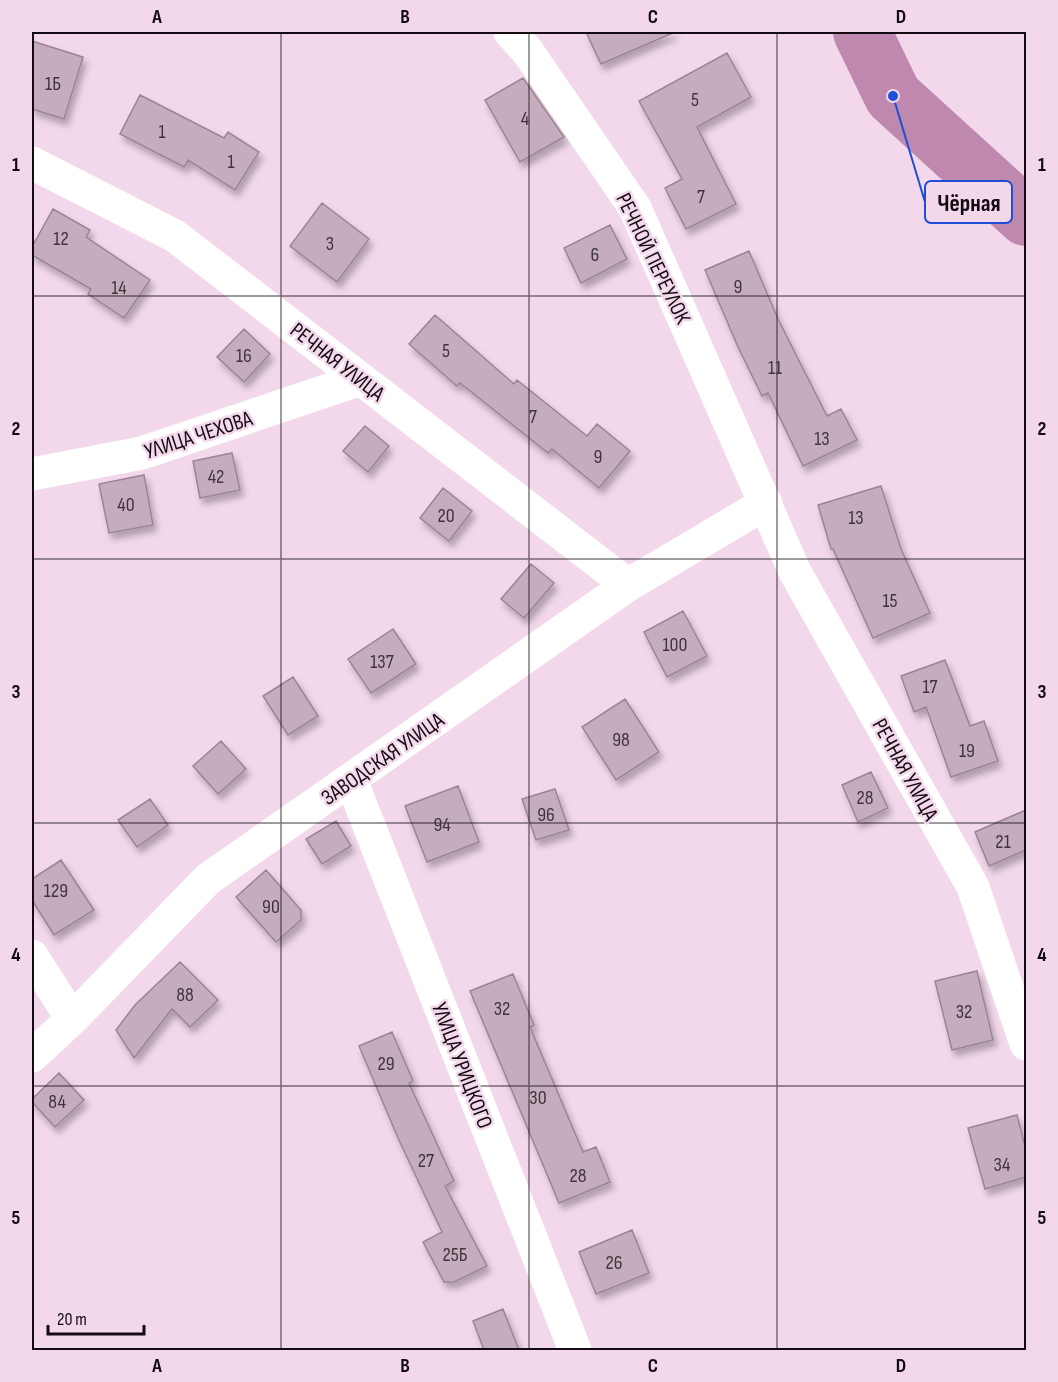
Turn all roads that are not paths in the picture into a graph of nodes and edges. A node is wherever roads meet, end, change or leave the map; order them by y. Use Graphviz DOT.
graph roads {
  1 [pos="510,32"];
  2 [pos="32,163"];
  3 [pos="361,379"];
  4 [pos="32,474"];
  5 [pos="766,503"];
  6 [pos="628,585"];
  7 [pos="351,780"];
  8 [pos="32,956"];
  9 [pos="72,1019"];
  10 [pos="1026,1044"];
  11 [pos="32,1056"];
  12 [pos="575,1350"];
  1 -- 5 [label="street, РЕЧНОЙ ПЕРЕУЛОК"];
  2 -- 3 [label="street, РЕЧНАЯ УЛИЦА"];
  3 -- 4 [label="street, УЛИЦА ЧЕХОВА"];
  3 -- 6 [label="street, РЕЧНАЯ УЛИЦА"];
  5 -- 6 [label="street, ЗАВОДСКАЯ УЛИЦА"];
  5 -- 10 [label="street, РЕЧНАЯ УЛИЦА"];
  6 -- 7 [label="street, ЗАВОДСКАЯ УЛИЦА"];
  7 -- 9 [label="street, ЗАВОДСКАЯ УЛИЦА"];
  7 -- 12 [label="street, УЛИЦА УРИЦКОГО"];
  8 -- 9 [label="street"];
  9 -- 11 [label="street, ЗАВОДСКАЯ УЛИЦА"];
}
